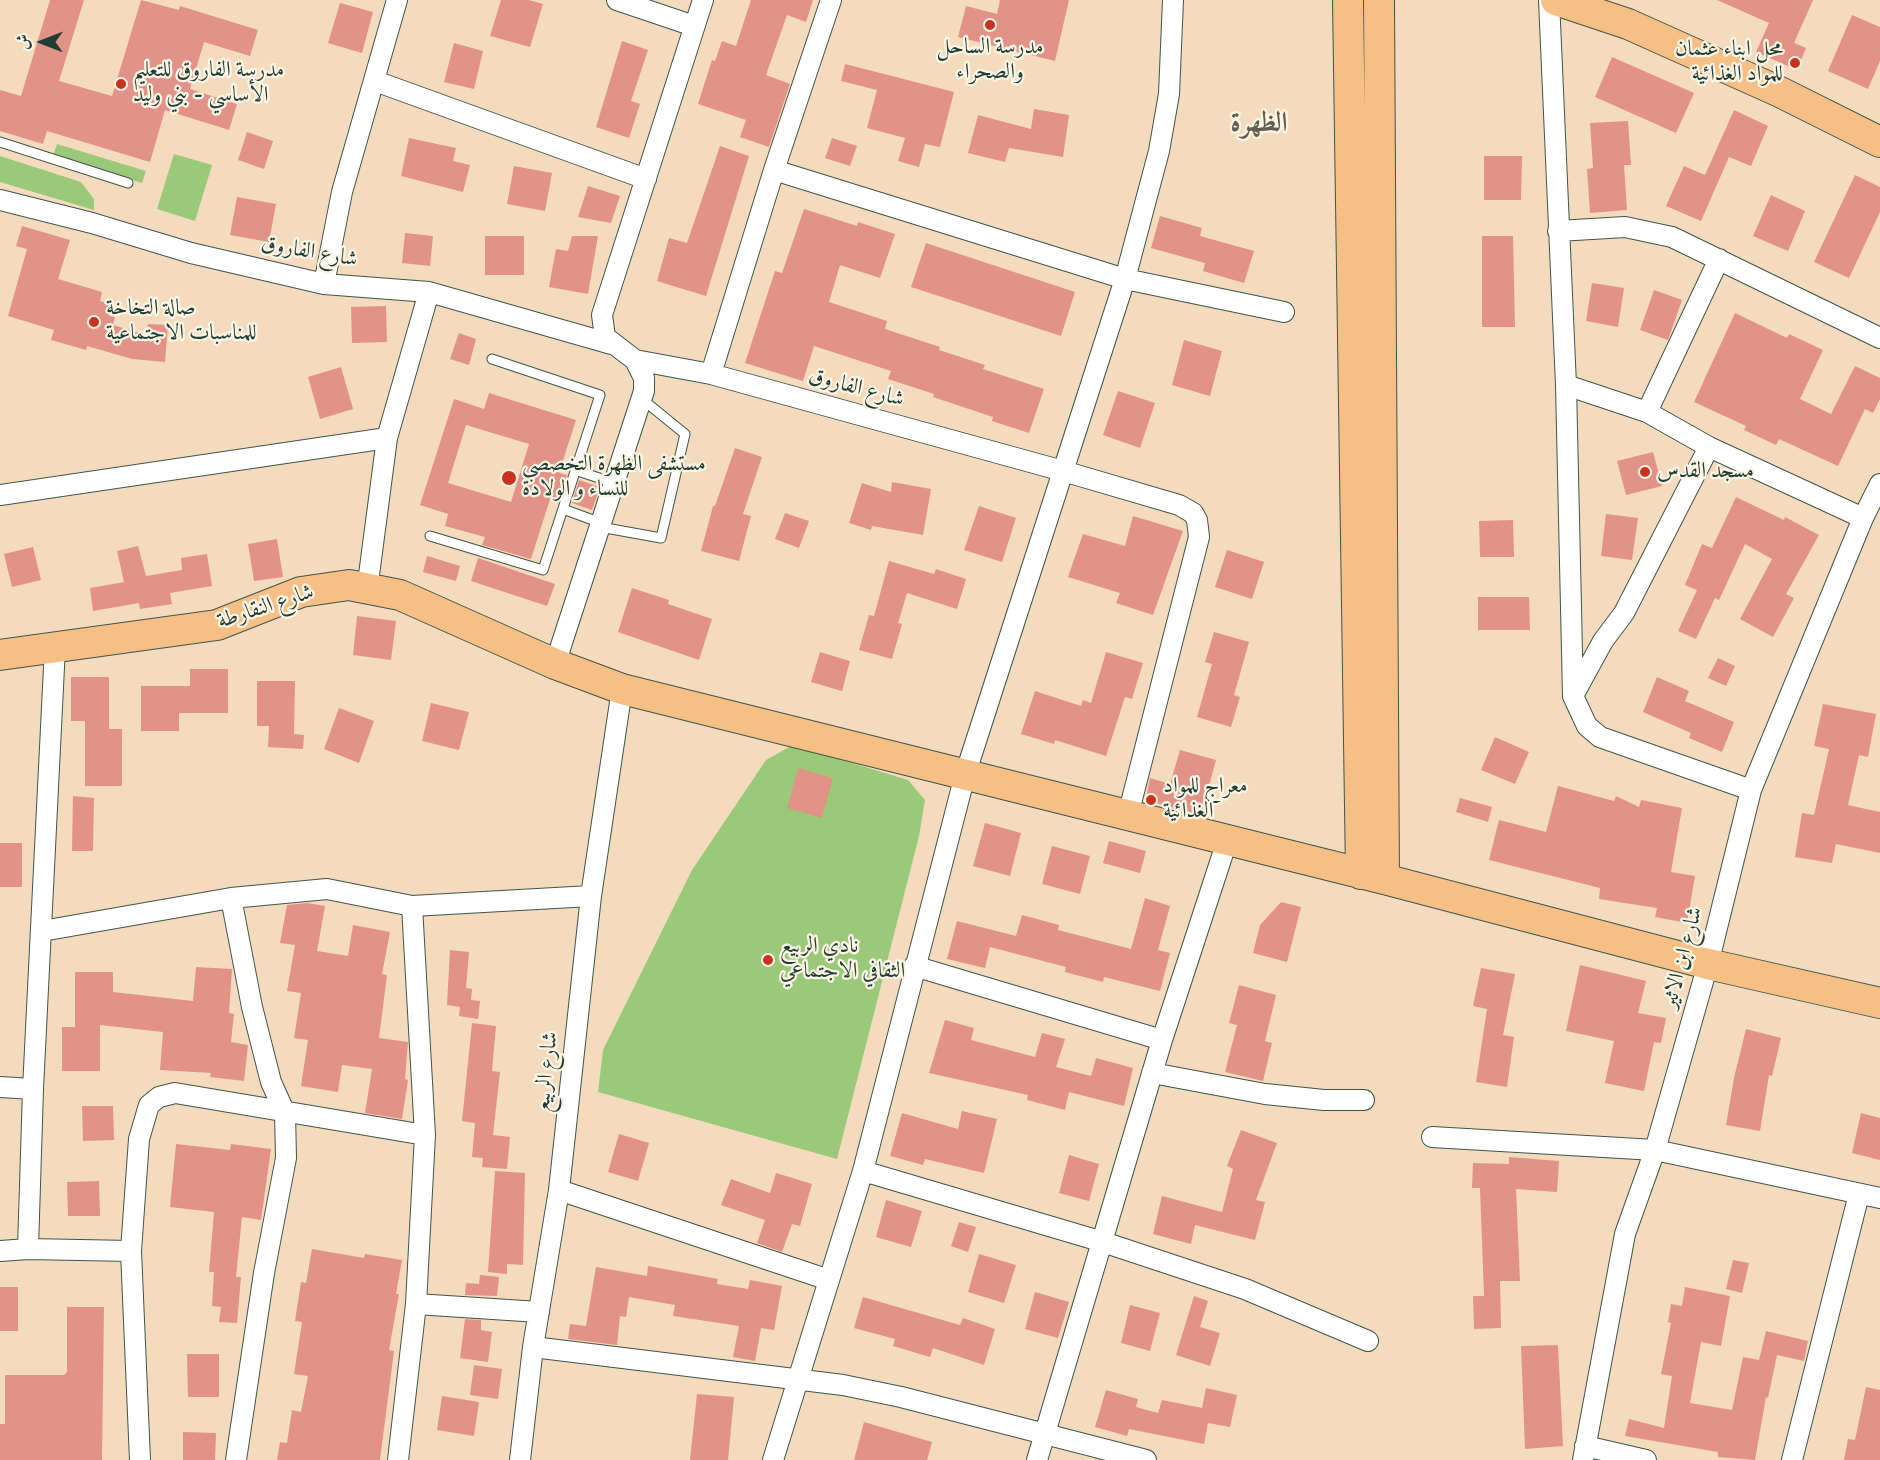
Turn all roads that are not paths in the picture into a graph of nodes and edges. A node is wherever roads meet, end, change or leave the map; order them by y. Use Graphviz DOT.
graph roads {
  1 [pos="397,0"];
  2 [pos="617,0"];
  3 [pos="703,0"];
  4 [pos="831,0"];
  5 [pos="1173,0"];
  6 [pos="1348,0"];
  7 [pos="1379,0"];
  8 [pos="1549,0"];
  9 [pos="1556,0"];
  10 [pos="694,26"];
  11 [pos="375,81"];
  12 [pos="0,142"];
  13 [pos="1880,142"];
  14 [pos="774,170"];
  15 [pos="646,179"];
  16 [pos="128,183"];
  17 [pos="0,200"];
  18 [pos="1557,231"];
  19 [pos="1719,259"];
  20 [pos="1125,279"];
  21 [pos="324,284"];
  22 [pos="429,292"];
  23 [pos="1284,312"];
  24 [pos="1880,338"];
  25 [pos="611,344"];
  26 [pos="492,359"];
  27 [pos="636,360"];
  28 [pos="711,374"];
  29 [pos="1566,385"];
  30 [pos="642,399"];
  31 [pos="1647,412"];
  32 [pos="387,438"];
  33 [pos="1709,447"];
  34 [pos="575,470"];
  35 [pos="1063,471"];
  36 [pos="615,483"];
  37 [pos="1880,484"];
  38 [pos="0,495"];
  39 [pos="563,509"];
  40 [pos="1863,518"];
  41 [pos="600,525"];
  42 [pos="430,536"];
  43 [pos="367,590"];
  44 [pos="55,647"];
  45 [pos="0,655"];
  46 [pos="555,664"];
  47 [pos="622,688"];
  48 [pos="1573,696"];
  49 [pos="965,775"];
  50 [pos="1750,790"];
  51 [pos="1128,815"];
  52 [pos="1227,841"];
  53 [pos="1372,877"];
  54 [pos="591,896"];
  55 [pos="231,898"];
  56 [pos="412,906"];
  57 [pos="42,931"];
  58 [pos="1708,964"];
  59 [pos="914,966"];
  60 [pos="1880,1003"];
  61 [pos="1161,1040"];
  62 [pos="1152,1073"];
  63 [pos="0,1088"];
  64 [pos="33,1089"];
  65 [pos="1364,1100"];
  66 [pos="285,1113"];
  67 [pos="425,1136"];
  68 [pos="1432,1137"];
  69 [pos="1655,1150"];
  70 [pos="863,1171"];
  71 [pos="559,1190"];
  72 [pos="1859,1194"];
  73 [pos="1880,1198"];
  74 [pos="1103,1242"];
  75 [pos="28,1249"];
  76 [pos="0,1251"];
  77 [pos="131,1251"];
  78 [pos="829,1280"];
  79 [pos="416,1304"];
  80 [pos="539,1312"];
  81 [pos="1368,1341"];
  82 [pos="533,1347"];
  83 [pos="798,1380"];
  84 [pos="1046,1433"];
  85 [pos="1584,1453"];
  86 [pos="140,1460"];
  87 [pos="236,1460"];
  88 [pos="398,1460"];
  89 [pos="520,1460"];
  90 [pos="772,1460"];
  91 [pos="1037,1460"];
  92 [pos="1146,1460"];
  93 [pos="1646,1460"];
  94 [pos="1792,1460"];
  1 -- 11 [label="street"];
  2 -- 10 [label="street"];
  3 -- 10 [label="street"];
  4 -- 14 [label="street"];
  5 -- 20 [label="street"];
  6 -- 53 [label="main road"];
  7 -- 53 [label="main road"];
  8 -- 18 [label="street"];
  9 -- 13 [label="main road"];
  10 -- 15 [label="street"];
  11 -- 15 [label="street"];
  11 -- 21 [label="street"];
  12 -- 16 [label="lane"];
  14 -- 20 [label="street"];
  14 -- 28 [label="street"];
  15 -- 25 [label="street"];
  17 -- 21 [label="street, شارع الفاروق"];
  18 -- 19 [label="street"];
  18 -- 29 [label="street"];
  19 -- 24 [label="street"];
  19 -- 31 [label="street"];
  20 -- 23 [label="street"];
  20 -- 35 [label="street"];
  21 -- 22 [label="street, شارع الفاروق"];
  22 -- 25 [label="street, شارع الفاروق"];
  22 -- 32 [label="street"];
  25 -- 27 [label="street, شارع الفاروق"];
  26 -- 34 [label="lane"];
  27 -- 28 [label="street, شارع الفاروق"];
  27 -- 30 [label="street"];
  28 -- 35 [label="street, شارع الفاروق"];
  29 -- 31 [label="street"];
  29 -- 48 [label="street"];
  30 -- 36 [label="street"];
  30 -- 41 [label="lane"];
  31 -- 33 [label="street"];
  32 -- 38 [label="street"];
  32 -- 43 [label="street"];
  33 -- 40 [label="street"];
  33 -- 48 [label="street"];
  34 -- 36 [label="lane"];
  34 -- 39 [label="lane"];
  35 -- 49 [label="street"];
  35 -- 51 [label="street, شارع الفاروق"];
  36 -- 41 [label="street"];
  37 -- 40 [label="street, شارع ابن الاثير"];
  39 -- 41 [label="lane"];
  39 -- 42 [label="lane"];
  40 -- 50 [label="street, شارع ابن الاثير"];
  41 -- 46 [label="street"];
  43 -- 44 [label="main road, شارع النقارطة"];
  43 -- 46 [label="main road, شارع النقارطة"];
  44 -- 45 [label="main road, شارع النقارطة"];
  44 -- 57 [label="street"];
  46 -- 47 [label="main road, شارع النقارطة"];
  47 -- 49 [label="main road, شارع النقارطة"];
  47 -- 54 [label="street, شارع الربيع"];
  48 -- 50 [label="street"];
  49 -- 51 [label="main road, شارع النقارطة"];
  49 -- 59 [label="street"];
  50 -- 58 [label="street, شارع ابن الاثير"];
  51 -- 52 [label="main road, شارع النقارطة"];
  52 -- 53 [label="main road, شارع النقارطة"];
  52 -- 61 [label="street"];
  53 -- 58 [label="main road, شارع النقارطة"];
  54 -- 56 [label="street"];
  54 -- 71 [label="street, شارع الربيع"];
  55 -- 56 [label="street"];
  55 -- 57 [label="street"];
  55 -- 66 [label="street"];
  56 -- 67 [label="street"];
  57 -- 64 [label="street"];
  58 -- 60 [label="main road, شارع النقارطة"];
  58 -- 69 [label="street, شارع ابن الاثير"];
  59 -- 61 [label="street"];
  59 -- 70 [label="street"];
  61 -- 62 [label="street"];
  62 -- 65 [label="street"];
  62 -- 74 [label="street"];
  63 -- 64 [label="street"];
  64 -- 75 [label="street"];
  66 -- 67 [label="street"];
  66 -- 77 [label="street"];
  66 -- 87 [label="street"];
  67 -- 79 [label="street"];
  68 -- 69 [label="street"];
  69 -- 72 [label="street"];
  69 -- 85 [label="street, شارع ابن الاثير"];
  70 -- 74 [label="street"];
  70 -- 78 [label="street"];
  71 -- 78 [label="street"];
  71 -- 80 [label="street, شارع الربيع"];
  72 -- 73 [label="street"];
  72 -- 94 [label="street"];
  74 -- 81 [label="street"];
  74 -- 84 [label="street"];
  75 -- 76 [label="street"];
  75 -- 77 [label="street"];
  77 -- 86 [label="street"];
  78 -- 83 [label="street"];
  79 -- 80 [label="street"];
  79 -- 88 [label="street"];
  80 -- 82 [label="street, شارع الربيع"];
  82 -- 83 [label="street"];
  82 -- 89 [label="street, شارع الربيع"];
  83 -- 84 [label="street"];
  83 -- 90 [label="street"];
  84 -- 91 [label="street"];
  84 -- 92 [label="street"];
  85 -- 93 [label="street"];
}
